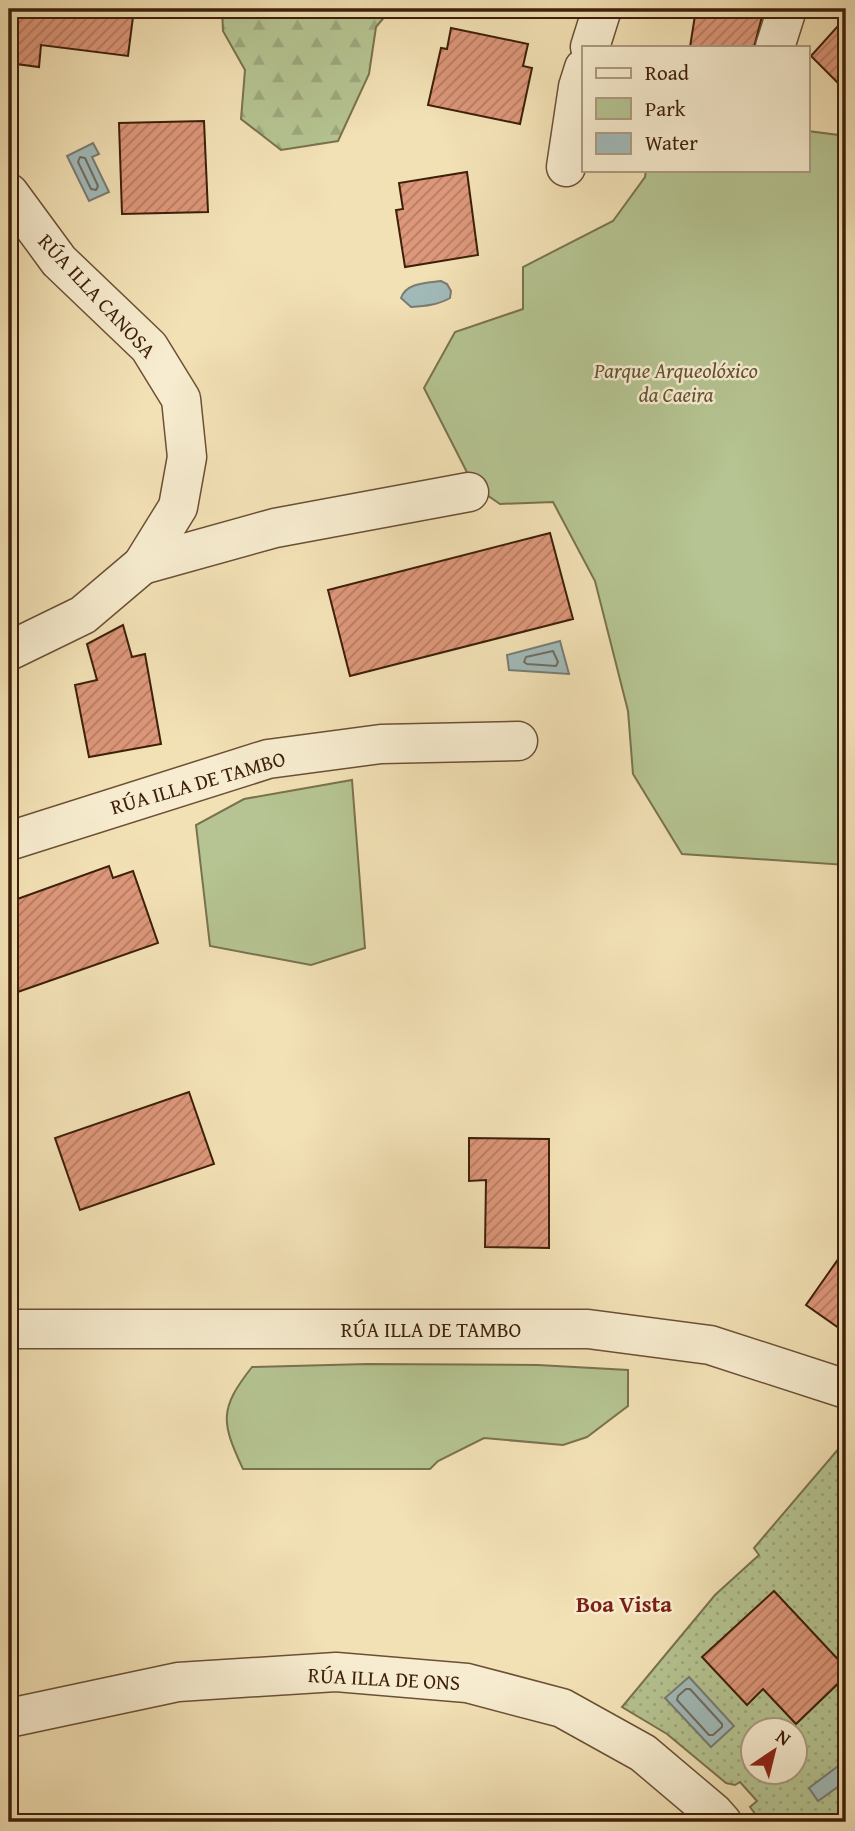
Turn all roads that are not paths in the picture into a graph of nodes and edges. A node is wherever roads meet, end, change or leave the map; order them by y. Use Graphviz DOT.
graph roads {
  1 [pos="603,9"];
  2 [pos="787,9"];
  3 [pos="590,46"];
  4 [pos="775,46"];
  5 [pos="582,81"];
  6 [pos="566,167"];
  7 [pos="9,193"];
  8 [pos="469,492"];
  9 [pos="142,565"];
  10 [pos="9,651"];
  11 [pos="518,741"];
  12 [pos="9,841"];
  13 [pos="9,1329"];
  14 [pos="846,1389"];
  15 [pos="9,1718"];
  16 [pos="722,1822"];
  1 -- 3 [label="street"];
  2 -- 4 [label="street"];
  5 -- 6 [label="street"];
  7 -- 9 [label="street, RÚA ILLA CANOSA"];
  8 -- 9 [label="street"];
  9 -- 10 [label="street, RÚA ILLA CANOSA"];
  11 -- 12 [label="street, RÚA ILLA DE TAMBO"];
  13 -- 14 [label="street, RÚA ILLA DE TAMBO"];
  15 -- 16 [label="street, RÚA ILLA DE ONS"];
}
